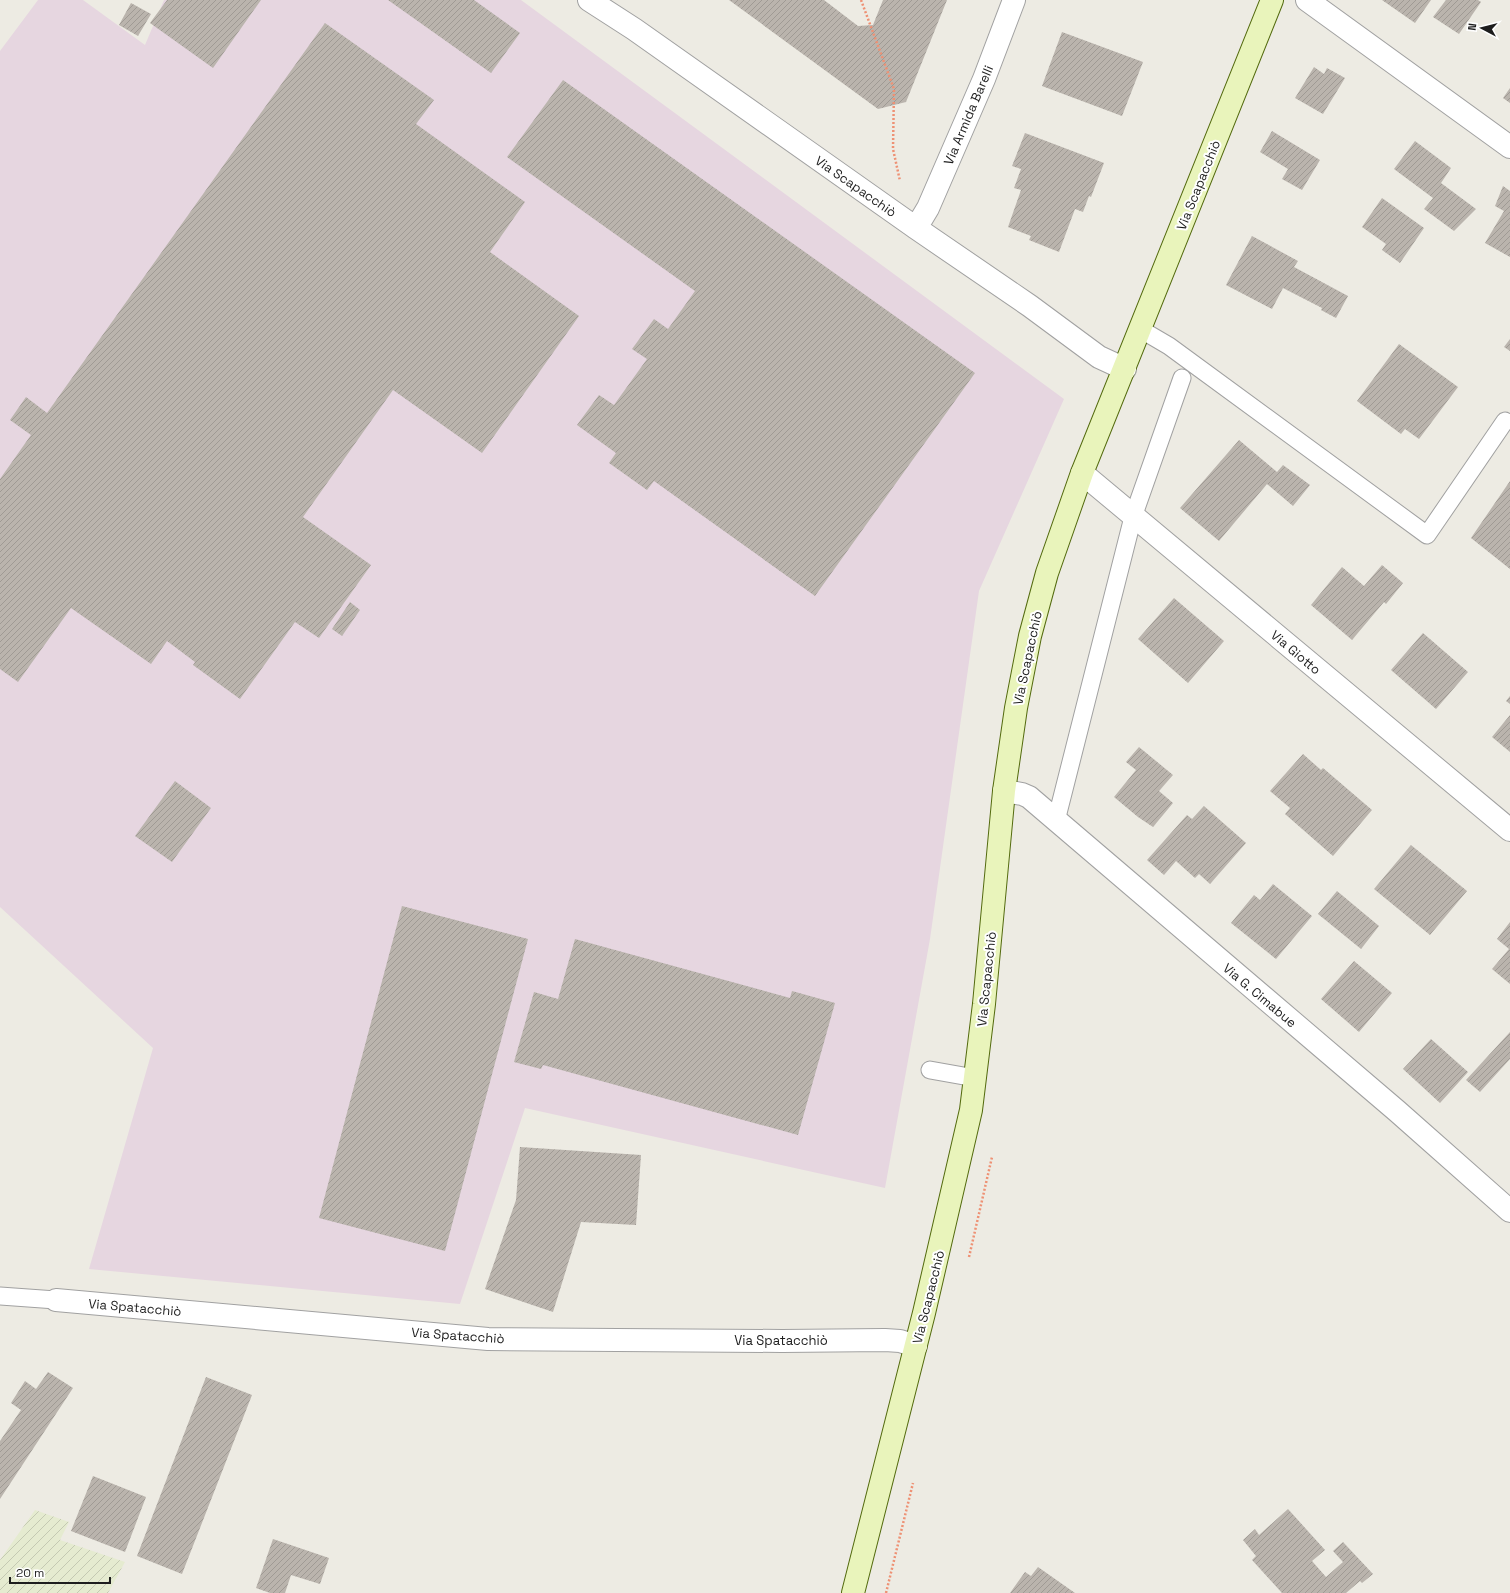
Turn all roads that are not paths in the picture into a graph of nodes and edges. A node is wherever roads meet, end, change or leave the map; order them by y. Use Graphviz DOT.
graph roads {
  1 [pos="589,0"];
  2 [pos="1014,0"];
  3 [pos="1272,0"];
  4 [pos="1307,0"];
  5 [pos="1510,147"];
  6 [pos="916,228"];
  7 [pos="1140,329"];
  8 [pos="1124,369"];
  9 [pos="1182,378"];
  10 [pos="1505,421"];
  11 [pos="1082,473"];
  12 [pos="1133,517"];
  13 [pos="1004,791"];
  14 [pos="1056,821"];
  15 [pos="1510,830"];
  16 [pos="930,1070"];
  17 [pos="975,1078"];
  18 [pos="1510,1211"];
  19 [pos="0,1296"];
  20 [pos="56,1300"];
  21 [pos="916,1346"];
  22 [pos="853,1593"];
  1 -- 6 [label="street, Via Scapacchiò"];
  2 -- 6 [label="street, Via Armida Barelli"];
  3 -- 7 [label="street, Via Scapacchiò"];
  4 -- 5 [label="street"];
  6 -- 8 [label="street, Via Scapacchiò"];
  7 -- 8 [label="street, Via Scapacchiò"];
  7 -- 10 [label="lane"];
  8 -- 11 [label="street, Via Scapacchiò"];
  9 -- 12 [label="lane"];
  11 -- 12 [label="street, Via Giotto"];
  11 -- 13 [label="street, Via Scapacchiò"];
  12 -- 14 [label="lane"];
  12 -- 15 [label="street, Via Giotto"];
  13 -- 14 [label="street, Via G. Cimabue"];
  13 -- 17 [label="street, Via Scapacchiò"];
  14 -- 18 [label="street, Via G. Cimabue"];
  16 -- 17 [label="lane"];
  17 -- 21 [label="street, Via Scapacchiò"];
  19 -- 20 [label="lane, Via Spatacchiò"];
  20 -- 21 [label="street, Via Spatacchiò"];
  21 -- 22 [label="street, Via Scapacchiò"];
}
